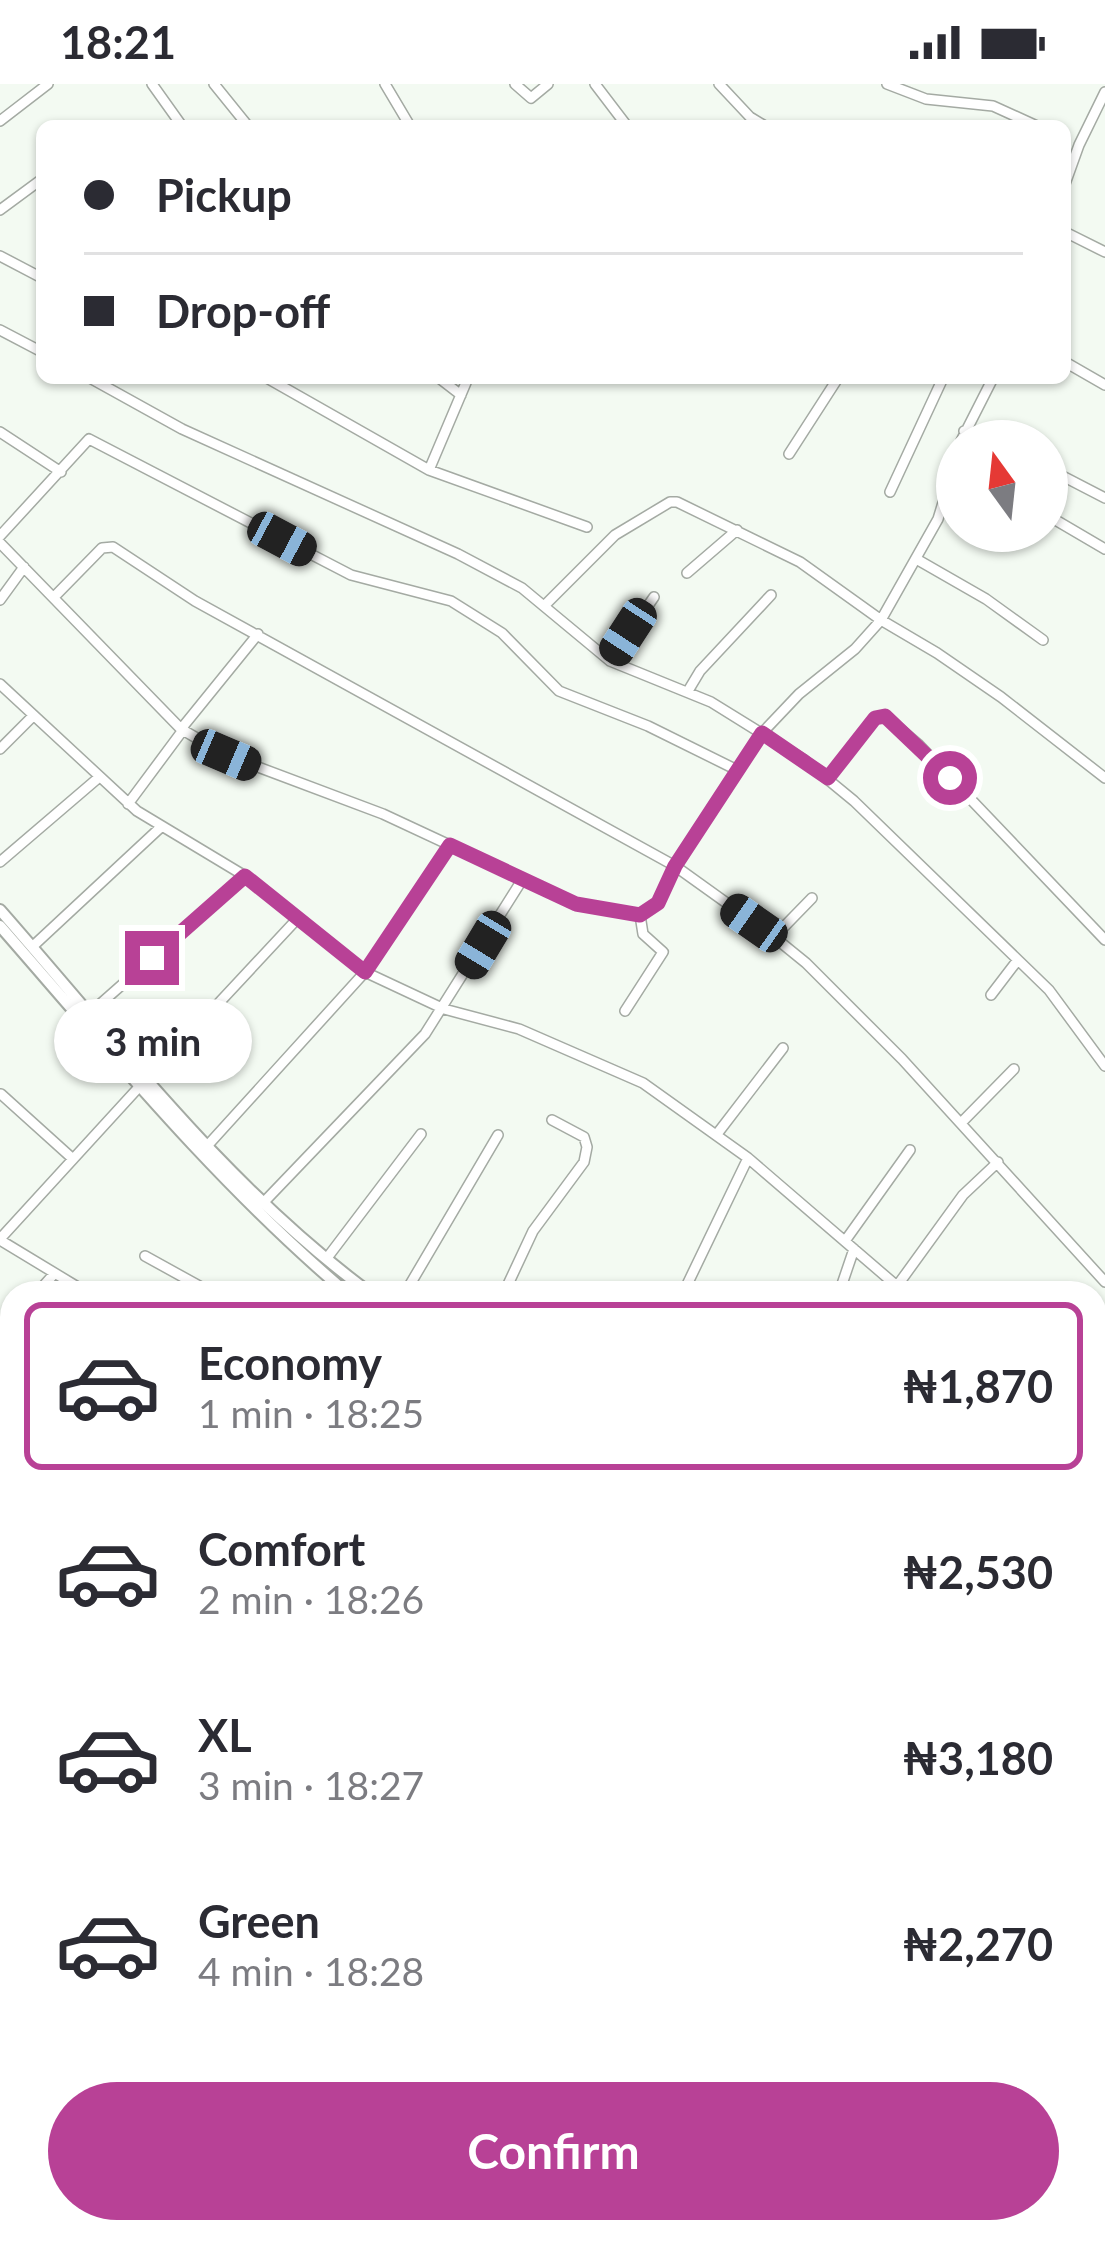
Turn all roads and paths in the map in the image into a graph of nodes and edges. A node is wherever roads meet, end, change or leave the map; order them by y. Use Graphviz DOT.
graph roads {
  1 [pos="48,84"];
  2 [pos="152,84"];
  3 [pos="214,84"];
  4 [pos="385,84"];
  5 [pos="515,84"];
  6 [pos="548,84"];
  7 [pos="719,84"];
  8 [pos="887,84"];
  9 [pos="600,85"];
  10 [pos="1105,92"];
  11 [pos="1101,112"];
  12 [pos="2,113"];
  13 [pos="178,120"];
  14 [pos="243,120"];
  15 [pos="406,120"];
  16 [pos="623,120"];
  17 [pos="755,120"];
  18 [pos="1023,120"];
  19 [pos="1071,142"];
  20 [pos="1078,145"];
  21 [pos="1071,166"];
  22 [pos="36,183"];
  23 [pos="0,210"];
  24 [pos="1071,235"];
  25 [pos="1105,252"];
  26 [pos="0,256"];
  27 [pos="36,275"];
  28 [pos="0,330"];
  29 [pos="36,349"];
  30 [pos="1071,365"];
  31 [pos="101,384"];
  32 [pos="278,384"];
  33 [pos="447,384"];
  34 [pos="466,384"];
  35 [pos="834,384"];
  36 [pos="941,384"];
  37 [pos="990,384"];
  38 [pos="1105,385"];
  39 [pos="461,395"];
  40 [pos="971,420"];
  41 [pos="0,432"];
  42 [pos="789,454"];
  43 [pos="429,470"];
  44 [pos="61,472"];
  45 [pos="1068,479"];
  46 [pos="890,491"];
  47 [pos="1105,499"];
  48 [pos="936,523"];
  49 [pos="587,527"];
  50 [pos="1068,527"];
  51 [pos="737,530"];
  52 [pos="0,540"];
  53 [pos="1105,549"];
  54 [pos="918,560"];
  55 [pos="24,567"];
  56 [pos="687,573"];
  57 [pos="771,595"];
  58 [pos="54,597"];
  59 [pos="653,597"];
  60 [pos="0,600"];
  61 [pos="545,605"];
  62 [pos="881,620"];
  63 [pos="258,634"];
  64 [pos="1042,640"];
  65 [pos="610,661"];
  66 [pos="0,684"];
  67 [pos="688,691"];
  68 [pos="33,716"];
  69 [pos="182,729"];
  70 [pos="762,733"];
  71 [pos="0,748"];
  72 [pos="736,770"];
  73 [pos="98,778"];
  74 [pos="828,778"];
  75 [pos="1105,778"];
  76 [pos="128,804"];
  77 [pos="162,826"];
  78 [pos="450,845"];
  79 [pos="0,862"];
  80 [pos="675,866"];
  81 [pos="245,876"];
  82 [pos="522,880"];
  83 [pos="812,898"];
  84 [pos="0,910"];
  85 [pos="640,915"];
  86 [pos="298,918"];
  87 [pos="0,926"];
  88 [pos="774,937"];
  89 [pos="1105,940"];
  90 [pos="32,947"];
  91 [pos="1017,962"];
  92 [pos="365,972"];
  93 [pos="991,995"];
  94 [pos="444,1009"];
  95 [pos="625,1011"];
  96 [pos="90,1013"];
  97 [pos="783,1048"];
  98 [pos="1105,1066"];
  99 [pos="1014,1069"];
  100 [pos="143,1083"];
  101 [pos="1,1094"];
  102 [pos="552,1120"];
  103 [pos="961,1124"];
  104 [pos="421,1134"];
  105 [pos="717,1134"];
  106 [pos="498,1136"];
  107 [pos="208,1145"];
  108 [pos="910,1150"];
  109 [pos="748,1158"];
  110 [pos="73,1159"];
  111 [pos="998,1162"];
  112 [pos="265,1202"];
  113 [pos="0,1240"];
  114 [pos="849,1245"];
  115 [pos="145,1256"];
  116 [pos="327,1258"];
  117 [pos="54,1274"];
  118 [pos="48,1281"];
  119 [pos="67,1281"];
  120 [pos="189,1281"];
  121 [pos="334,1281"];
  122 [pos="355,1281"];
  123 [pos="412,1281"];
  124 [pos="510,1281"];
  125 [pos="689,1281"];
  126 [pos="842,1281"];
  127 [pos="892,1281"];
  128 [pos="906,1281"];
  129 [pos="1104,1281"];
  1 -- 12 [label="street"];
  2 -- 13 [label="street"];
  3 -- 14 [label="street"];
  4 -- 15 [label="street"];
  5 -- 6 [label="street"];
  7 -- 17 [label="street"];
  8 -- 18 [label="street"];
  9 -- 16 [label="street"];
  10 -- 11 [label="street"];
  11 -- 20 [label="street"];
  19 -- 20 [label="street"];
  20 -- 21 [label="street"];
  22 -- 23 [label="street"];
  24 -- 25 [label="street"];
  26 -- 27 [label="street"];
  28 -- 29 [label="street"];
  30 -- 38 [label="street"];
  31 -- 61 [label="street"];
  32 -- 43 [label="street"];
  33 -- 39 [label="street"];
  34 -- 39 [label="street"];
  35 -- 42 [label="street"];
  36 -- 46 [label="street"];
  37 -- 40 [label="street"];
  39 -- 43 [label="street"];
  41 -- 44 [label="street"];
  43 -- 49 [label="street"];
  44 -- 52 [label="street"];
  44 -- 72 [label="street"];
  45 -- 47 [label="street"];
  48 -- 54 [label="street"];
  50 -- 53 [label="street"];
  51 -- 56 [label="street"];
  51 -- 61 [label="street"];
  51 -- 62 [label="street"];
  52 -- 55 [label="street"];
  54 -- 62 [label="street"];
  54 -- 64 [label="street"];
  55 -- 58 [label="street"];
  55 -- 60 [label="street"];
  57 -- 67 [label="street"];
  58 -- 63 [label="street"];
  58 -- 69 [label="street"];
  59 -- 65 [label="street"];
  61 -- 65 [label="street"];
  62 -- 70 [label="street"];
  62 -- 75 [label="street"];
  63 -- 69 [label="street"];
  63 -- 80 [label="street"];
  65 -- 67 [label="street"];
  66 -- 68 [label="street"];
  67 -- 70 [label="street"];
  68 -- 71 [label="street"];
  68 -- 73 [label="street"];
  69 -- 76 [label="street"];
  69 -- 78 [label="street"];
  70 -- 72 [label="street"];
  70 -- 74 [label="street"];
  72 -- 80 [label="street"];
  73 -- 76 [label="street"];
  73 -- 79 [label="street"];
  74 -- 89 [label="street"];
  74 -- 91 [label="street"];
  76 -- 77 [label="street"];
  77 -- 81 [label="street"];
  77 -- 90 [label="street"];
  78 -- 82 [label="street"];
  78 -- 92 [label="street"];
  80 -- 85 [label="street"];
  80 -- 88 [label="street"];
  81 -- 86 [label="street"];
  81 -- 96 [label="street"];
  82 -- 85 [label="street"];
  82 -- 94 [label="street"];
  83 -- 88 [label="street"];
  84 -- 90 [label="main road"];
  85 -- 95 [label="street"];
  86 -- 92 [label="street"];
  86 -- 100 [label="street"];
  87 -- 100 [label="main road"];
  88 -- 103 [label="street"];
  90 -- 96 [label="main road"];
  91 -- 93 [label="street"];
  91 -- 98 [label="street"];
  92 -- 94 [label="street"];
  92 -- 107 [label="street"];
  94 -- 105 [label="street"];
  94 -- 112 [label="street"];
  96 -- 100 [label="main road"];
  97 -- 105 [label="street"];
  99 -- 103 [label="street"];
  100 -- 107 [label="main road"];
  100 -- 110 [label="street"];
  100 -- 121 [label="main road"];
  101 -- 110 [label="street"];
  102 -- 124 [label="street"];
  103 -- 111 [label="street"];
  104 -- 116 [label="street"];
  105 -- 109 [label="street"];
  106 -- 123 [label="street"];
  107 -- 112 [label="main road"];
  108 -- 114 [label="street"];
  109 -- 114 [label="street"];
  109 -- 125 [label="street"];
  110 -- 113 [label="street"];
  111 -- 128 [label="street"];
  111 -- 129 [label="street"];
  112 -- 116 [label="main road"];
  113 -- 117 [label="street"];
  114 -- 126 [label="street"];
  114 -- 127 [label="street"];
  115 -- 120 [label="street"];
  116 -- 122 [label="main road"];
  117 -- 118 [label="street"];
  117 -- 119 [label="street"];
}
